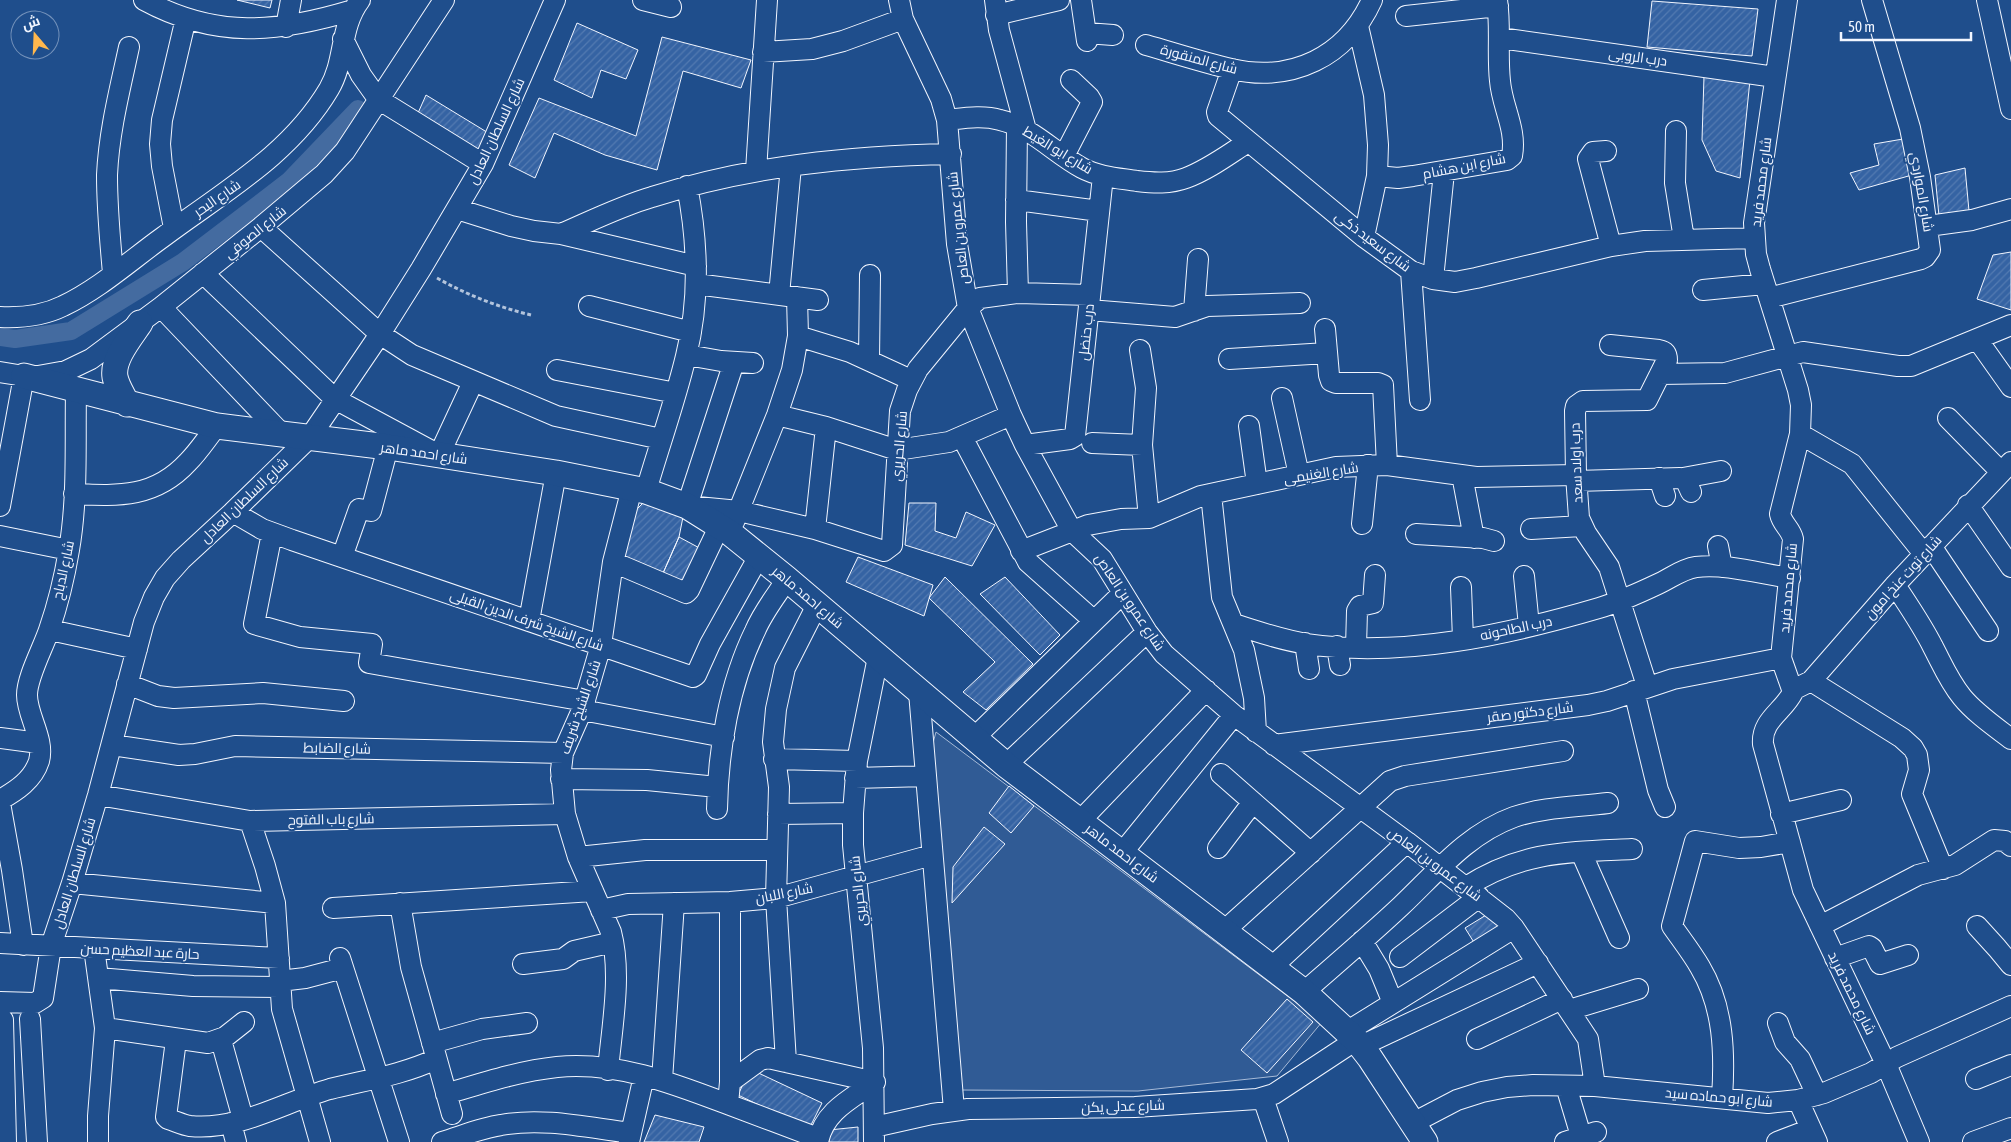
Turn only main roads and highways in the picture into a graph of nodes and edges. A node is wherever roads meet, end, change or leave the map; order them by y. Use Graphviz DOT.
graph roads {
  1 [pos="140,323"];
  2 [pos="24,376"];
  3 [pos="127,404"];
  4 [pos="1419,1132"];
  1 -- 3 [label="main road"];
  2 -- 3 [label="main road, شارع احمد ماهر"];
  3 -- 4 [label="main road, شارع احمد ماهر"];
}
